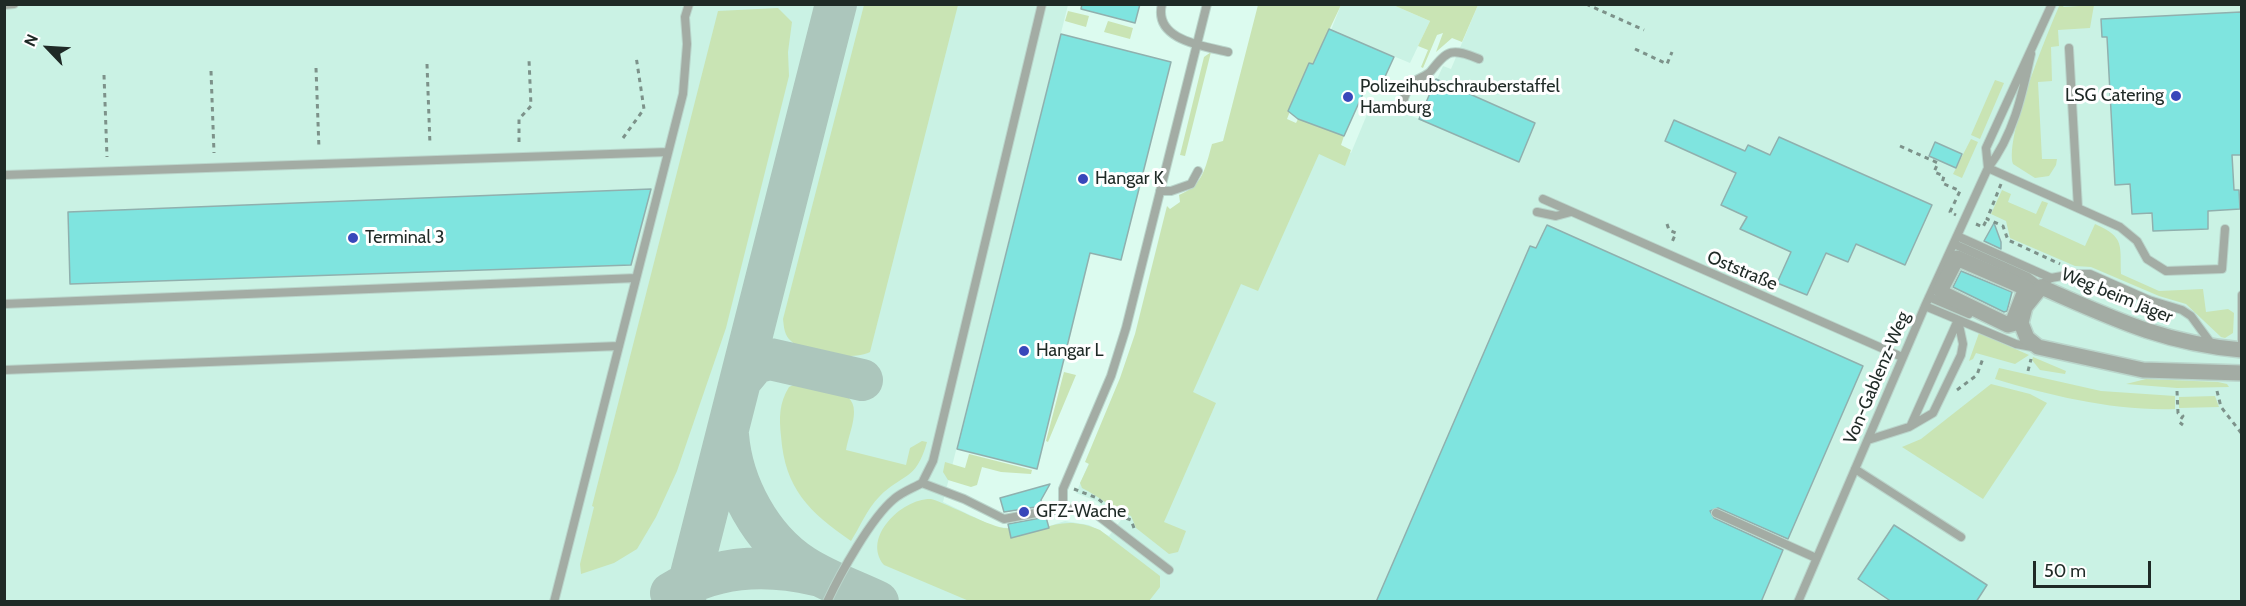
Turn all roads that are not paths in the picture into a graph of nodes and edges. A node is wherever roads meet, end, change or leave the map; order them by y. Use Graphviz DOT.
graph roads {
  1 [pos="14,4"];
  2 [pos="1042,4"];
  3 [pos="1162,4"];
  4 [pos="1207,4"];
  5 [pos="2052,4"];
  6 [pos="4,5"];
  7 [pos="686,5"];
  8 [pos="1197,44"];
  9 [pos="2069,48"];
  10 [pos="1228,52"];
  11 [pos="2031,54"];
  12 [pos="1479,59"];
  13 [pos="1400,111"];
  14 [pos="668,152"];
  15 [pos="1988,168"];
  16 [pos="1198,171"];
  17 [pos="4,175"];
  18 [pos="1160,191"];
  19 [pos="1543,199"];
  20 [pos="2078,208"];
  21 [pos="1537,212"];
  22 [pos="1571,212"];
  23 [pos="2224,229"];
  24 [pos="1954,244"];
  25 [pos="2031,269"];
  26 [pos="636,278"];
  27 [pos="2046,282"];
  28 [pos="1935,293"];
  29 [pos="2241,295"];
  30 [pos="4,304"];
  31 [pos="1925,306"];
  32 [pos="1958,320"];
  33 [pos="2241,342"];
  34 [pos="2033,343"];
  35 [pos="619,346"];
  36 [pos="2213,348"];
  37 [pos="2241,350"];
  38 [pos="1902,357"];
  39 [pos="4,370"];
  40 [pos="2241,374"];
  41 [pos="1909,427"];
  42 [pos="1868,440"];
  43 [pos="1855,469"];
  44 [pos="922,483"];
  45 [pos="1063,508"];
  46 [pos="1716,513"];
  47 [pos="1961,537"];
  48 [pos="1816,558"];
  49 [pos="1169,570"];
  50 [pos="554,602"];
  51 [pos="827,602"];
  52 [pos="1798,602"];
  1 -- 6 [label="lane"];
  2 -- 44 [label="lane"];
  3 -- 8 [label="lane"];
  4 -- 8 [label="lane"];
  5 -- 11 [label="lane, Von-Gablenz-Weg"];
  7 -- 14 [label="lane"];
  8 -- 10 [label="lane"];
  8 -- 18 [label="lane"];
  9 -- 20 [label="lane"];
  11 -- 15 [label="lane, Von-Gablenz-Weg"];
  11 -- 15 [label="lane, Von-Gablenz-Weg"];
  12 -- 13 [label="lane"];
  14 -- 17 [label="lane"];
  14 -- 26 [label="lane"];
  15 -- 20 [label="lane"];
  15 -- 24 [label="lane, Von-Gablenz-Weg"];
  16 -- 18 [label="lane"];
  18 -- 45 [label="lane"];
  19 -- 22 [label="lane, Oststraße"];
  20 -- 23 [label="lane"];
  21 -- 22 [label="lane, Oststraße"];
  22 -- 38 [label="lane, Oststraße"];
  24 -- 25 [label="lane"];
  24 -- 27 [label="lane"];
  24 -- 28 [label="lane, Von-Gablenz-Weg"];
  25 -- 27 [label="lane"];
  25 -- 27 [label="lane"];
  26 -- 30 [label="lane"];
  26 -- 35 [label="lane"];
  27 -- 34 [label="street, Weg beim Jäger"];
  27 -- 36 [label="street, Weg beim Jäger"];
  27 -- 36 [label="lane"];
  28 -- 28 [label="street"];
  28 -- 31 [label="lane, Von-Gablenz-Weg"];
  28 -- 34 [label="lane"];
  29 -- 33 [label="lane"];
  31 -- 32 [label="lane"];
  31 -- 38 [label="lane, Von-Gablenz-Weg"];
  32 -- 34 [label="lane"];
  32 -- 41 [label="lane"];
  32 -- 41 [label="lane"];
  34 -- 40 [label="street"];
  35 -- 39 [label="lane"];
  35 -- 50 [label="lane"];
  36 -- 37 [label="street, Weg beim Jäger"];
  38 -- 42 [label="lane, Von-Gablenz-Weg"];
  41 -- 42 [label="lane"];
  42 -- 43 [label="lane, Von-Gablenz-Weg"];
  43 -- 47 [label="lane"];
  43 -- 48 [label="lane, Von-Gablenz-Weg"];
  44 -- 45 [label="lane"];
  44 -- 51 [label="lane"];
  45 -- 49 [label="lane"];
  46 -- 48 [label="lane"];
  48 -- 52 [label="lane, Von-Gablenz-Weg"];
}
